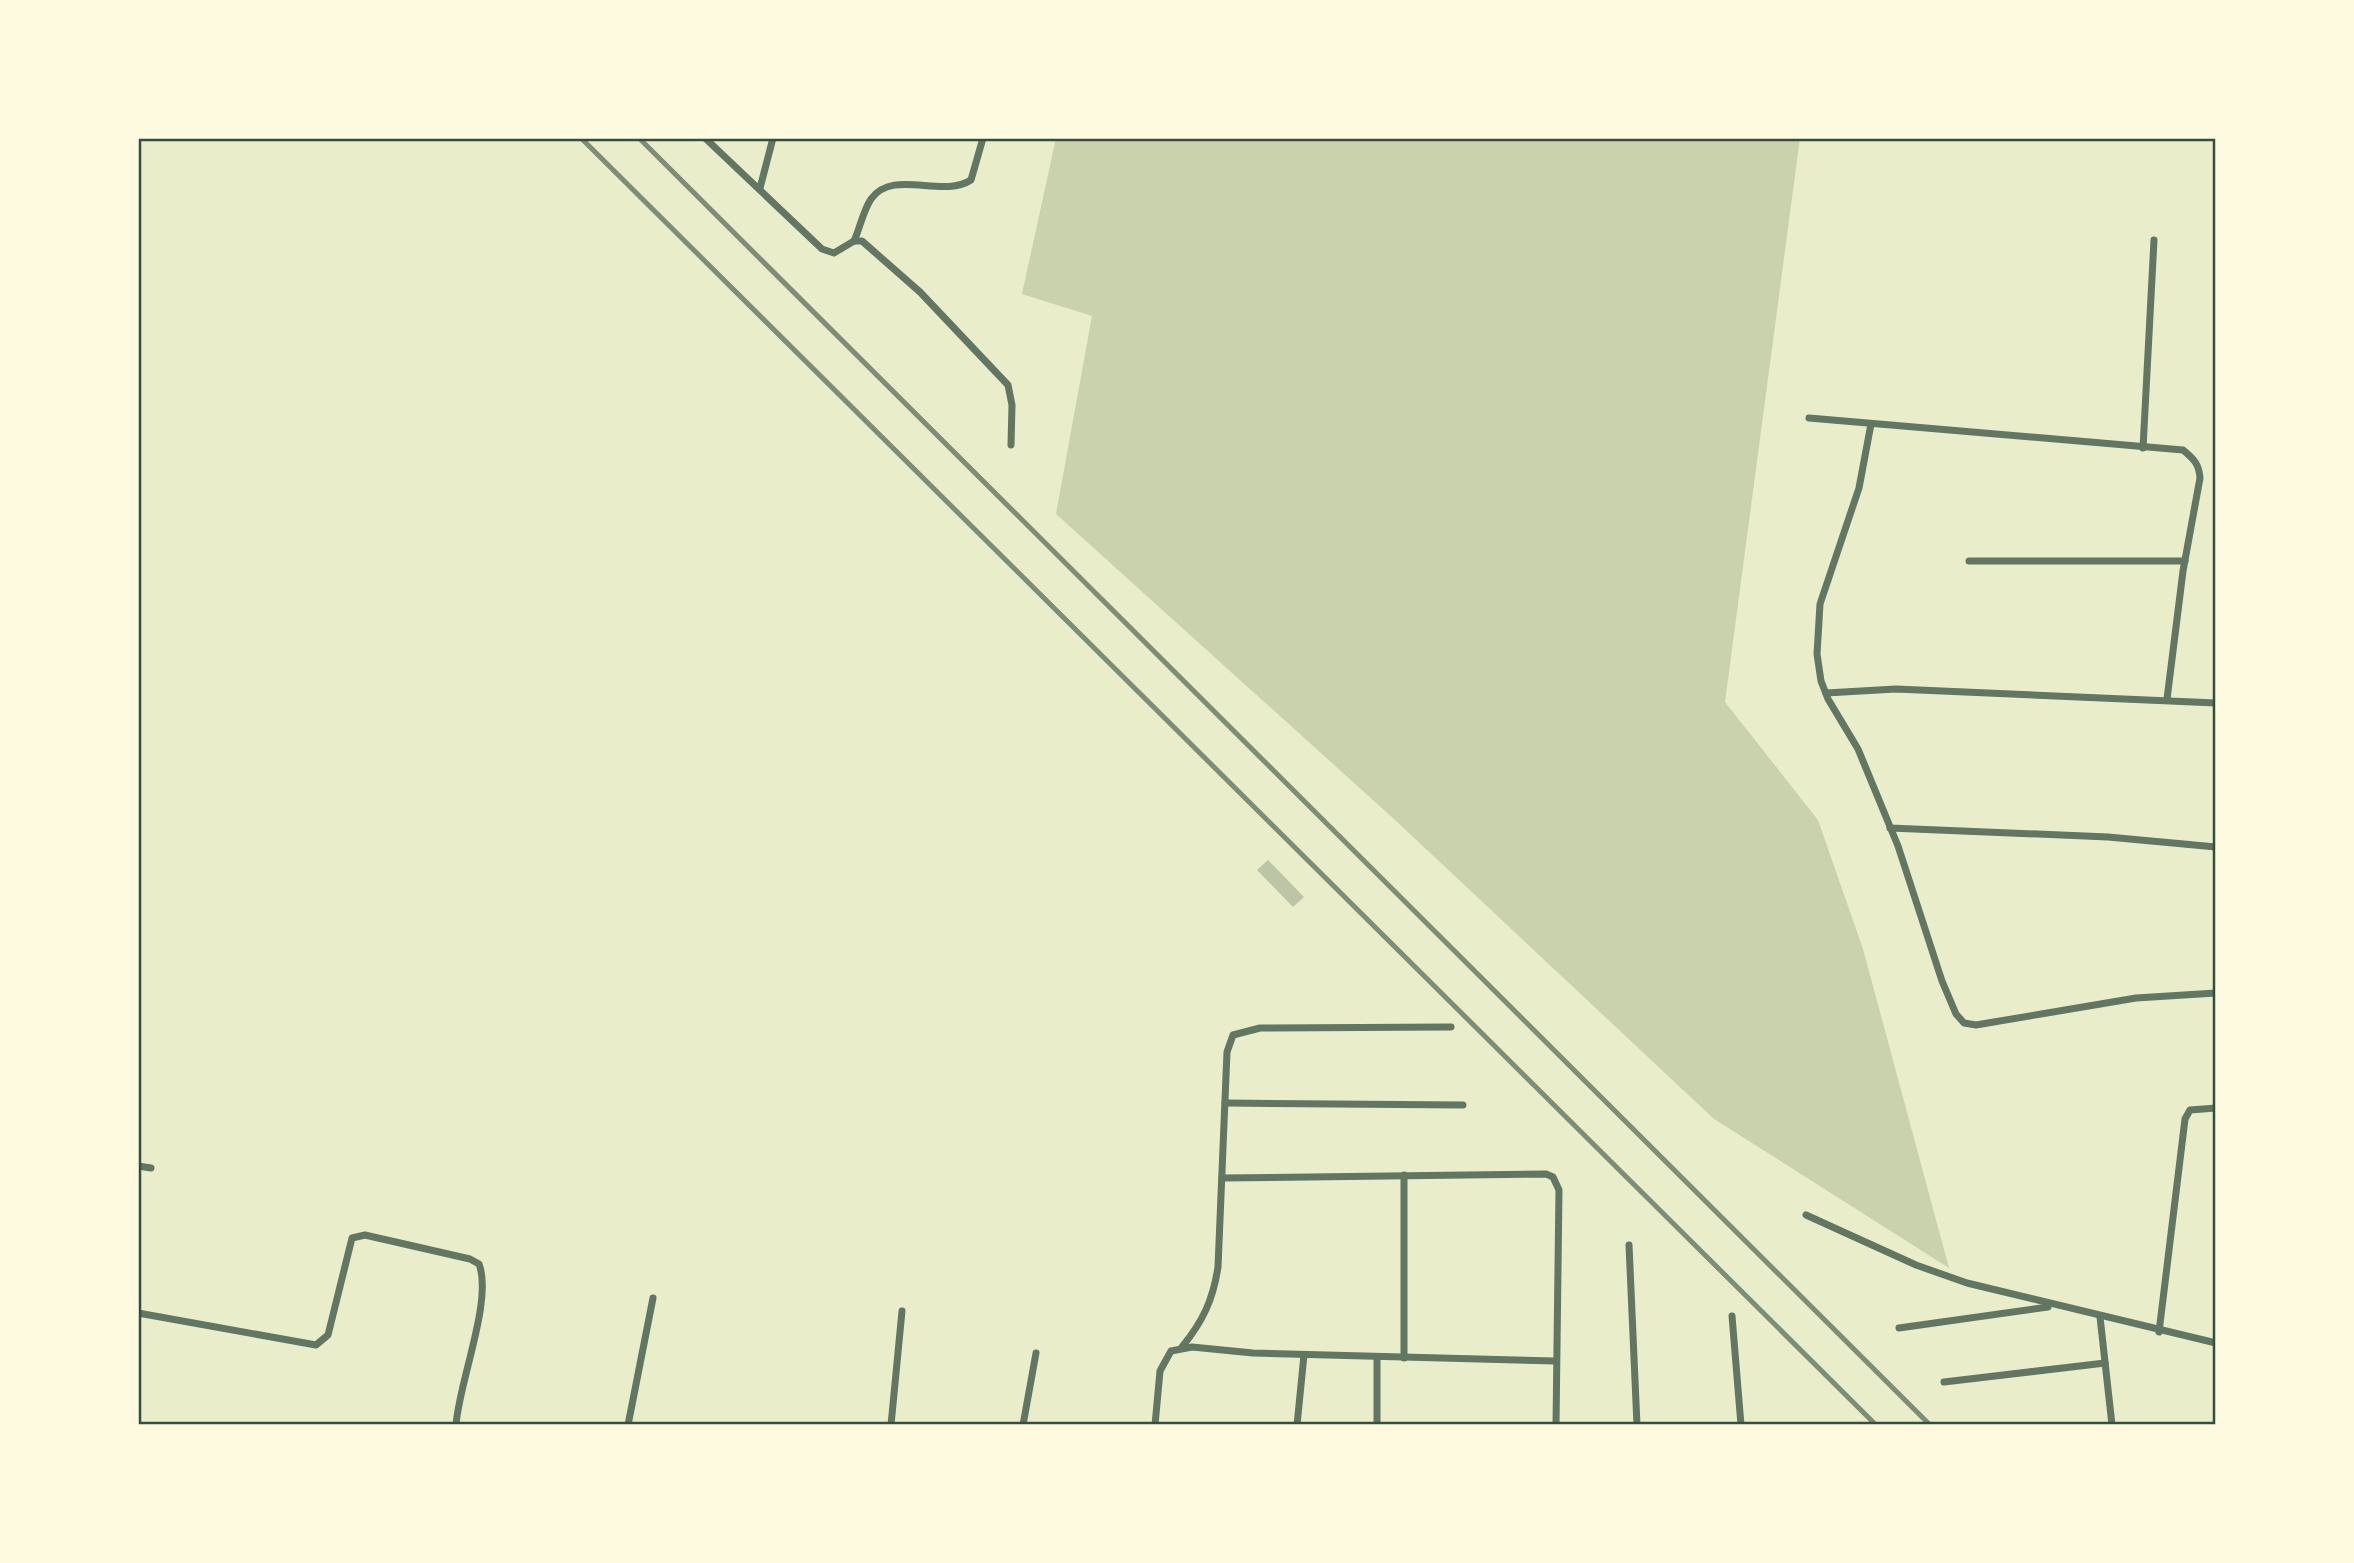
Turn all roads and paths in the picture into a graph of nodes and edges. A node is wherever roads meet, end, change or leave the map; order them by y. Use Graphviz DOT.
graph roads {
  1 [pos="705,138"];
  2 [pos="774,138"];
  3 [pos="983,138"];
  4 [pos="760,188"];
  5 [pos="2154,240"];
  6 [pos="854,241"];
  7 [pos="1809,418"];
  8 [pos="1871,424"];
  9 [pos="1011,445"];
  10 [pos="2143,447"];
  11 [pos="1969,561"];
  12 [pos="2185,561"];
  13 [pos="1826,693"];
  14 [pos="2167,699"];
  15 [pos="2216,703"];
  16 [pos="1890,828"];
  17 [pos="2216,847"];
  18 [pos="2216,993"];
  19 [pos="1451,1027"];
  20 [pos="1225,1103"];
  21 [pos="1462,1105"];
  22 [pos="2216,1108"];
  23 [pos="138,1166"];
  24 [pos="150,1168"];
  25 [pos="1404,1175"];
  26 [pos="1222,1178"];
  27 [pos="1807,1215"];
  28 [pos="1629,1245"];
  29 [pos="653,1297"];
  30 [pos="2054,1306"];
  31 [pos="902,1311"];
  32 [pos="138,1313"];
  33 [pos="1732,1316"];
  34 [pos="2100,1317"];
  35 [pos="1899,1328"];
  36 [pos="2159,1332"];
  37 [pos="2216,1343"];
  38 [pos="1182,1347"];
  39 [pos="1036,1353"];
  40 [pos="1304,1355"];
  41 [pos="1377,1357"];
  42 [pos="1404,1357"];
  43 [pos="1555,1361"];
  44 [pos="2105,1363"];
  45 [pos="1944,1382"];
  46 [pos="456,1425"];
  47 [pos="628,1425"];
  48 [pos="891,1425"];
  49 [pos="1023,1425"];
  50 [pos="1155,1425"];
  51 [pos="1297,1425"];
  52 [pos="1377,1425"];
  53 [pos="1556,1425"];
  54 [pos="1637,1425"];
  55 [pos="1741,1425"];
  56 [pos="2112,1425"];
  1 -- 4 [label="street"];
  2 -- 4 [label="street"];
  3 -- 6 [label="street"];
  4 -- 6 [label="street"];
  5 -- 10 [label="street"];
  6 -- 9 [label="street"];
  7 -- 8 [label="street"];
  8 -- 10 [label="street"];
  8 -- 13 [label="street"];
  10 -- 12 [label="street"];
  11 -- 12 [label="street"];
  12 -- 14 [label="street"];
  13 -- 14 [label="street"];
  13 -- 16 [label="street"];
  14 -- 15 [label="street"];
  16 -- 17 [label="street"];
  16 -- 18 [label="street"];
  19 -- 20 [label="street"];
  20 -- 21 [label="street"];
  20 -- 26 [label="street"];
  22 -- 36 [label="street"];
  23 -- 24 [label="street"];
  25 -- 26 [label="street"];
  25 -- 42 [label="street"];
  25 -- 43 [label="street"];
  26 -- 38 [label="street"];
  27 -- 30 [label="street"];
  28 -- 54 [label="street"];
  29 -- 47 [label="street"];
  30 -- 34 [label="street"];
  30 -- 35 [label="street"];
  31 -- 48 [label="street"];
  32 -- 46 [label="street"];
  33 -- 55 [label="street"];
  34 -- 36 [label="street"];
  34 -- 44 [label="street"];
  36 -- 37 [label="street"];
  38 -- 40 [label="street"];
  38 -- 50 [label="street"];
  39 -- 49 [label="street"];
  40 -- 41 [label="street"];
  40 -- 51 [label="street"];
  41 -- 42 [label="street"];
  41 -- 52 [label="street"];
  42 -- 43 [label="street"];
  43 -- 53 [label="street"];
  44 -- 45 [label="street"];
  44 -- 56 [label="street"];
}
